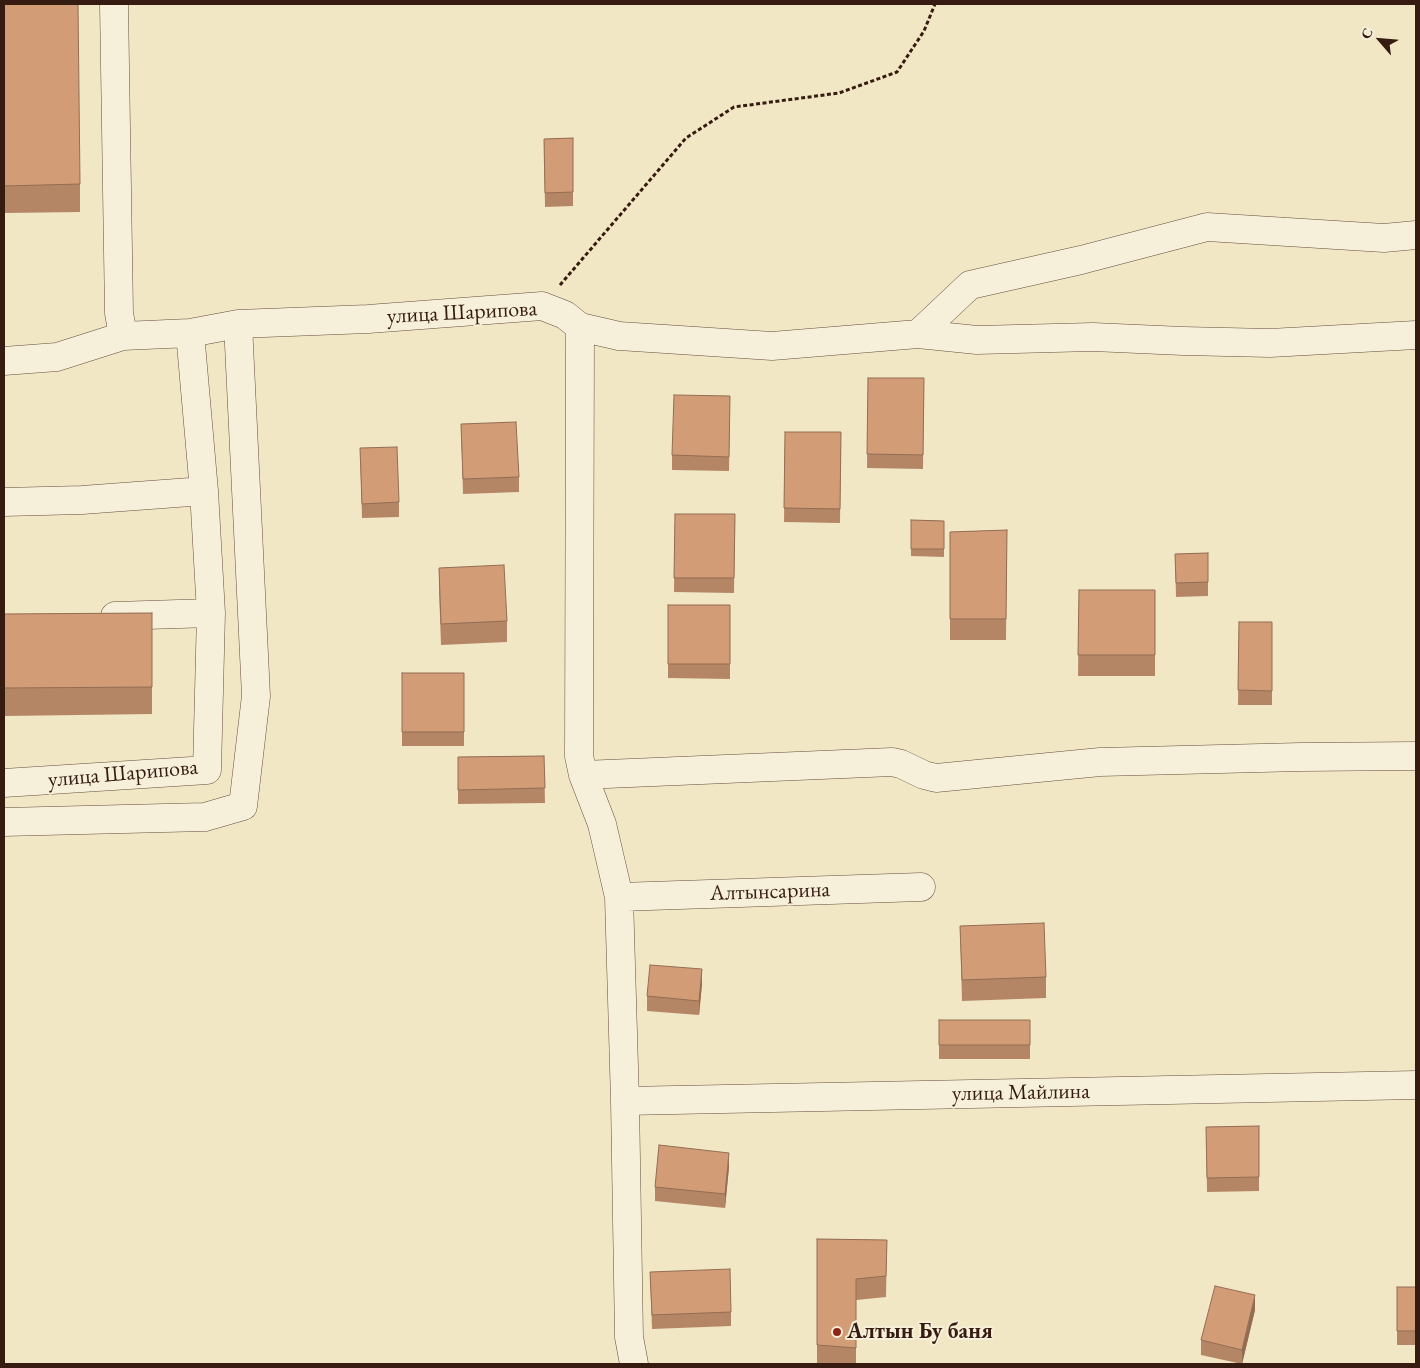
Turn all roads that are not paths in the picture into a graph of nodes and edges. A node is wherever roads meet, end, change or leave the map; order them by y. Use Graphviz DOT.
graph roads {
  1 [pos="114,4"];
  2 [pos="1416,235"];
  3 [pos="238,324"];
  4 [pos="580,327"];
  5 [pos="190,333"];
  6 [pos="918,334"];
  7 [pos="1416,335"];
  8 [pos="123,336"];
  9 [pos="4,361"];
  10 [pos="204,491"];
  11 [pos="4,502"];
  12 [pos="211,613"];
  13 [pos="92,616"];
  14 [pos="1416,756"];
  15 [pos="583,775"];
  16 [pos="4,782"];
  17 [pos="4,822"];
  18 [pos="921,888"];
  19 [pos="619,897"];
  20 [pos="1416,1085"];
  21 [pos="625,1101"];
  22 [pos="634,1364"];
  1 -- 8 [label="street"];
  2 -- 6 [label="street"];
  3 -- 4 [label="street, улица Шарипова"];
  3 -- 5 [label="street, улица Шарипова"];
  3 -- 17 [label="street"];
  4 -- 6 [label="street, улица Шарипова"];
  4 -- 15 [label="street"];
  5 -- 8 [label="street, улица Шарипова"];
  5 -- 10 [label="street, улица Шарипова"];
  6 -- 7 [label="street, улица Шарипова"];
  8 -- 9 [label="street, улица Шарипова"];
  10 -- 11 [label="street"];
  10 -- 12 [label="street, улица Шарипова"];
  12 -- 13 [label="street"];
  12 -- 16 [label="street, улица Шарипова"];
  14 -- 15 [label="street"];
  15 -- 19 [label="street"];
  18 -- 19 [label="street, Алтынсарина"];
  19 -- 21 [label="street"];
  20 -- 21 [label="street, улица Майлина"];
  21 -- 22 [label="street"];
}
